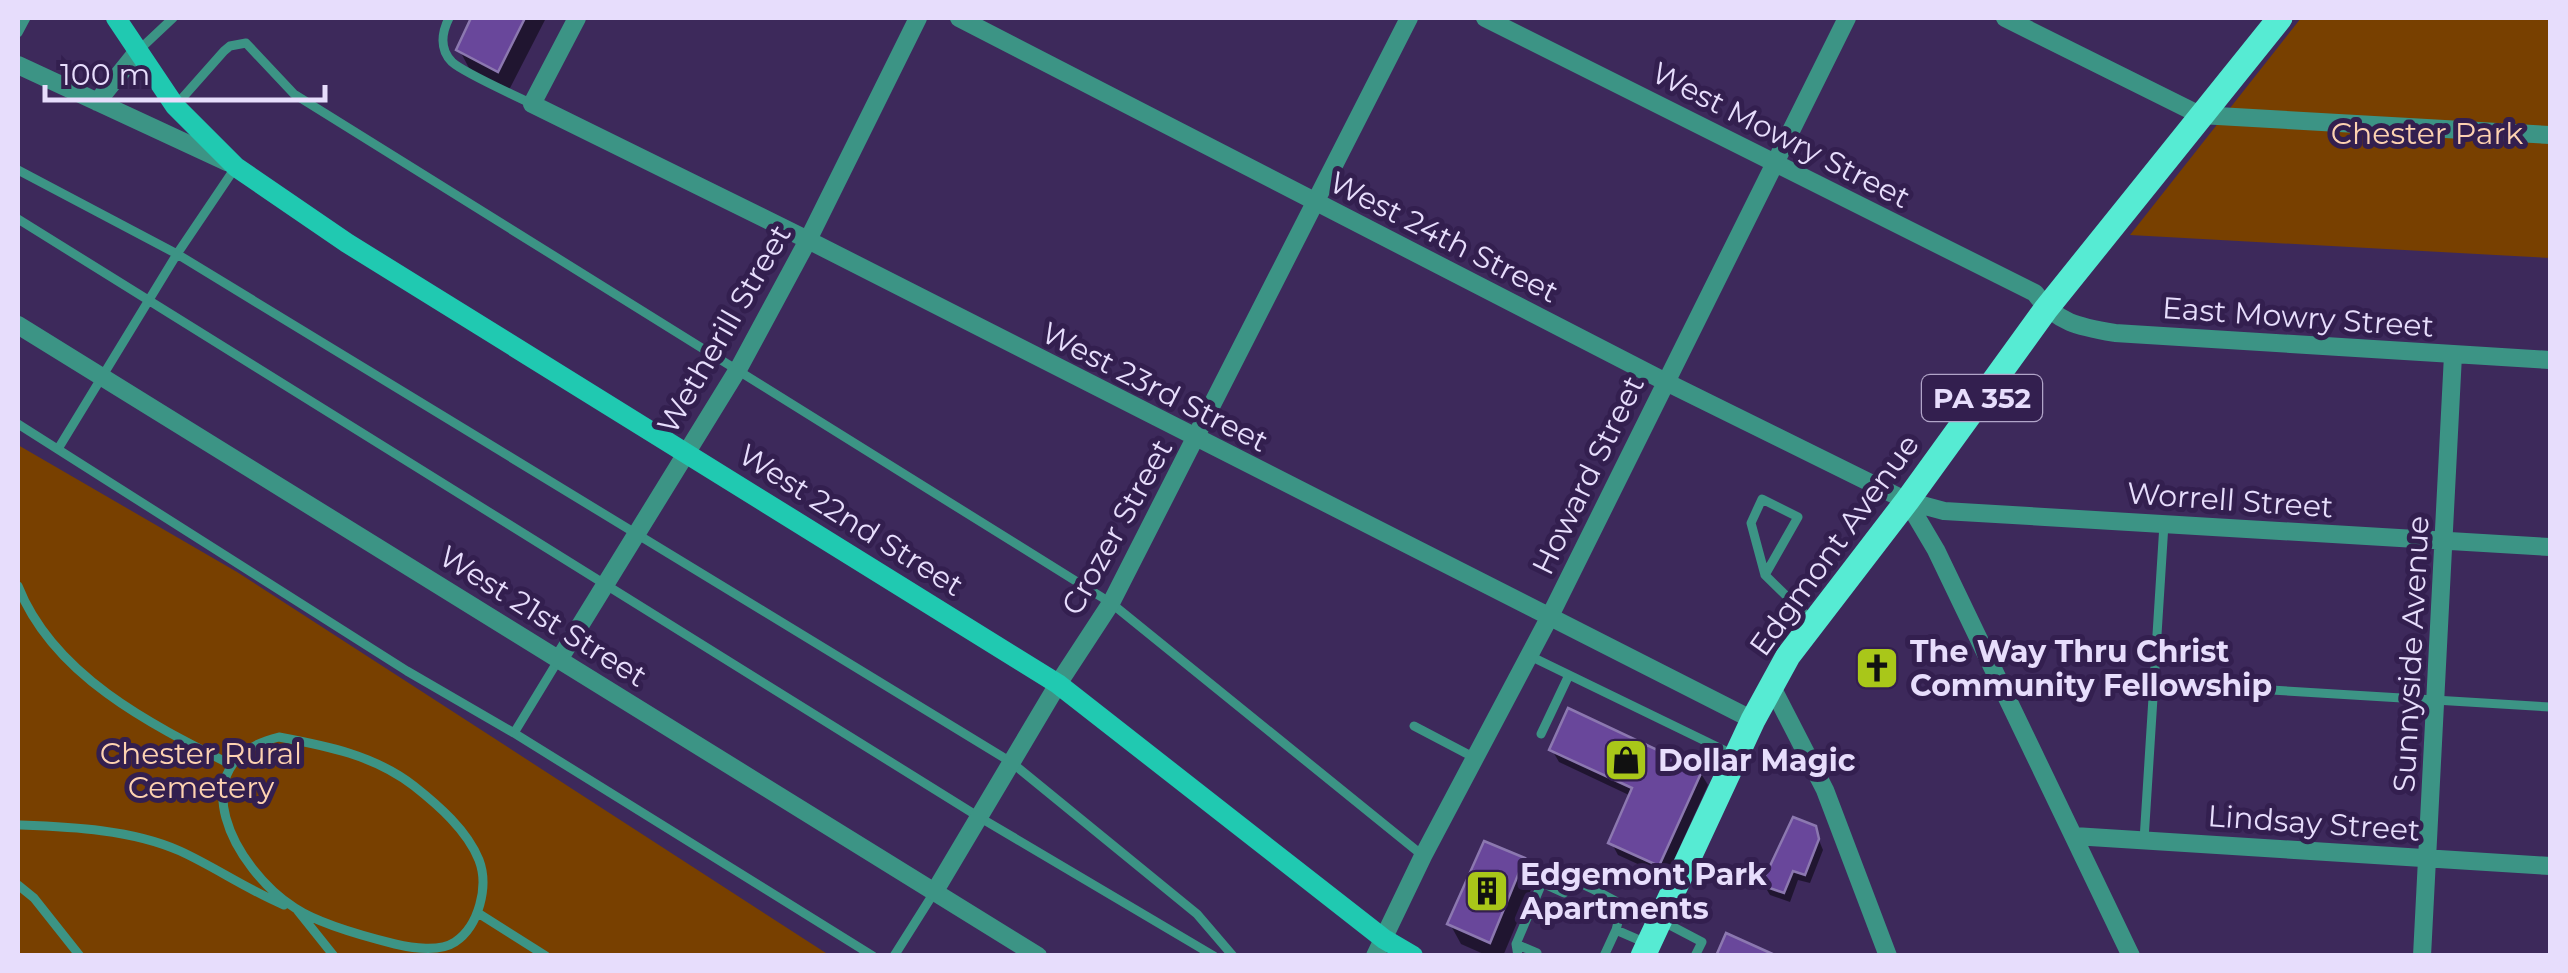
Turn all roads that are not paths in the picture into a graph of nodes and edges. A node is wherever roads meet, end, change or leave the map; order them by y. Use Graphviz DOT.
graph roads {
  1 [pos="26,18"];
  2 [pos="116,18"];
  3 [pos="172,18"];
  4 [pos="449,18"];
  5 [pos="577,18"];
  6 [pos="918,18"];
  7 [pos="958,18"];
  8 [pos="1408,18"];
  9 [pos="1485,18"];
  10 [pos="1847,18"];
  11 [pos="2006,18"];
  12 [pos="2280,18"];
  13 [pos="18,33"];
  14 [pos="138,51"];
  15 [pos="18,64"];
  16 [pos="97,102"];
  17 [pos="532,104"];
  18 [pos="175,106"];
  19 [pos="2200,114"];
  20 [pos="2550,135"];
  21 [pos="1774,162"];
  22 [pos="236,166"];
  23 [pos="18,170"];
  24 [pos="1317,202"];
  25 [pos="18,219"];
  26 [pos="808,240"];
  27 [pos="177,254"];
  28 [pos="149,300"];
  29 [pos="2046,310"];
  30 [pos="18,326"];
  31 [pos="2453,355"];
  32 [pos="2550,360"];
  33 [pos="737,371"];
  34 [pos="102,378"];
  35 [pos="1664,381"];
  36 [pos="18,424"];
  37 [pos="1197,440"];
  38 [pos="58,449"];
  39 [pos="686,452"];
  40 [pos="1907,501"];
  41 [pos="2164,522"];
  42 [pos="636,531"];
  43 [pos="2446,542"];
  44 [pos="2550,548"];
  45 [pos="1765,575"];
  46 [pos="605,582"];
  47 [pos="18,586"];
  48 [pos="1112,603"];
  49 [pos="1549,618"];
  50 [pos="1813,622"];
  51 [pos="1528,654"];
  52 [pos="560,658"];
  53 [pos="1568,675"];
  54 [pos="2155,683"];
  55 [pos="1058,684"];
  56 [pos="1771,686"];
  57 [pos="2438,700"];
  58 [pos="2550,707"];
  59 [pos="1753,720"];
  60 [pos="1414,726"];
  61 [pos="514,733"];
  62 [pos="1541,734"];
  63 [pos="1737,757"];
  64 [pos="1474,758"];
  65 [pos="1011,762"];
  66 [pos="230,764"];
  67 [pos="978,816"];
  68 [pos="18,826"];
  69 [pos="2074,836"];
  70 [pos="2144,840"];
  71 [pos="1422,856"];
  72 [pos="2428,858"];
  73 [pos="2550,866"];
  74 [pos="1542,883"];
  75 [pos="18,885"];
  76 [pos="934,891"];
  77 [pos="1564,893"];
  78 [pos="1595,908"];
  79 [pos="298,910"];
  80 [pos="478,913"];
  81 [pos="1620,918"];
  82 [pos="1660,920"];
  83 [pos="1616,930"];
  84 [pos="1379,947"];
  85 [pos="1517,950"];
  86 [pos="1646,950"];
  87 [pos="1537,953"];
  88 [pos="80,956"];
  89 [pos="334,956"];
  90 [pos="546,956"];
  91 [pos="873,956"];
  92 [pos="894,956"];
  93 [pos="1038,956"];
  94 [pos="1214,956"];
  95 [pos="1233,956"];
  96 [pos="1413,956"];
  97 [pos="1604,956"];
  98 [pos="1695,956"];
  99 [pos="1888,956"];
  100 [pos="2131,956"];
  101 [pos="2422,956"];
  1 -- 13 [label="lane"];
  2 -- 14 [label="street, West 22nd Street"];
  3 -- 14 [label="lane"];
  4 -- 17 [label="lane"];
  5 -- 17 [label="street"];
  6 -- 26 [label="street, Wetherill Street"];
  7 -- 24 [label="street, West 24th Street"];
  8 -- 24 [label="street, Crozer Street"];
  9 -- 21 [label="street, West Mowry Street"];
  10 -- 21 [label="street, Howard Street"];
  11 -- 19 [label="street"];
  12 -- 19 [label="main road, Edgmont Avenue / PA 352"];
  14 -- 16 [label="street"];
  14 -- 18 [label="street, West 22nd Street"];
  15 -- 16 [label="street, West 22nd Street"];
  16 -- 22 [label="street, West 22nd Street"];
  17 -- 26 [label="street, West 23rd Street"];
  18 -- 22 [label="street, West 22nd Street"];
  18 -- 33 [label="lane"];
  19 -- 20 [label="street"];
  19 -- 29 [label="main road, Edgmont Avenue / PA 352"];
  21 -- 29 [label="street, West Mowry Street"];
  21 -- 35 [label="street, Howard Street"];
  22 -- 27 [label="lane"];
  22 -- 39 [label="street, West 22nd Street"];
  23 -- 27 [label="lane"];
  24 -- 35 [label="street, West 24th Street"];
  24 -- 37 [label="street, Crozer Street"];
  25 -- 28 [label="lane"];
  26 -- 33 [label="street, Wetherill Street"];
  26 -- 37 [label="street, West 23rd Street"];
  27 -- 28 [label="lane"];
  27 -- 42 [label="lane"];
  28 -- 34 [label="lane"];
  28 -- 46 [label="lane"];
  29 -- 31 [label="street, East Mowry Street"];
  29 -- 40 [label="main road, Edgmont Avenue / PA 352"];
  30 -- 34 [label="street, West 21st Street"];
  31 -- 32 [label="street, East Mowry Street"];
  31 -- 43 [label="street, Sunnyside Avenue"];
  33 -- 39 [label="street, Wetherill Street"];
  33 -- 48 [label="lane"];
  34 -- 38 [label="lane"];
  34 -- 52 [label="street, West 21st Street"];
  35 -- 40 [label="street, West 24th Street"];
  35 -- 49 [label="street, Howard Street"];
  36 -- 38 [label="lane"];
  37 -- 48 [label="street, Crozer Street"];
  37 -- 49 [label="street, West 23rd Street"];
  38 -- 61 [label="lane"];
  39 -- 42 [label="street, Wetherill Street"];
  39 -- 55 [label="street, West 22nd Street"];
  40 -- 41 [label="street, Worrell Street"];
  40 -- 50 [label="main road, Edgmont Avenue / PA 352"];
  40 -- 69 [label="street"];
  41 -- 43 [label="street, Worrell Street"];
  41 -- 54 [label="lane"];
  42 -- 46 [label="street, Wetherill Street"];
  42 -- 65 [label="lane"];
  43 -- 44 [label="street, Worrell Street"];
  43 -- 57 [label="street, Sunnyside Avenue"];
  45 -- 45 [label="lane"];
  45 -- 50 [label="lane"];
  46 -- 52 [label="street, Wetherill Street"];
  46 -- 67 [label="lane"];
  47 -- 66 [label="lane"];
  48 -- 55 [label="street, Crozer Street"];
  48 -- 71 [label="lane"];
  49 -- 51 [label="street, Howard Street"];
  49 -- 59 [label="street, West 23rd Street"];
  50 -- 56 [label="main road, Edgmont Avenue / PA 352"];
  51 -- 53 [label="lane"];
  51 -- 64 [label="street, Howard Street"];
  52 -- 61 [label="lane"];
  52 -- 76 [label="street, West 21st Street"];
  53 -- 62 [label="lane"];
  53 -- 63 [label="lane"];
  54 -- 57 [label="lane"];
  54 -- 70 [label="lane"];
  55 -- 65 [label="street, Crozer Street"];
  55 -- 84 [label="street, West 22nd Street"];
  56 -- 59 [label="main road, Edgmont Avenue / PA 352"];
  56 -- 99 [label="street"];
  57 -- 58 [label="lane"];
  57 -- 72 [label="street, Sunnyside Avenue"];
  59 -- 63 [label="main road, Edgmont Avenue / PA 352"];
  60 -- 64 [label="lane"];
  61 -- 91 [label="lane"];
  63 -- 82 [label="main road, Edgmont Avenue / PA 352"];
  64 -- 71 [label="street, Howard Street"];
  65 -- 67 [label="street, Crozer Street"];
  65 -- 95 [label="lane"];
  66 -- 79 [label="lane"];
  66 -- 80 [label="lane"];
  67 -- 76 [label="street, Crozer Street"];
  67 -- 94 [label="lane"];
  68 -- 79 [label="lane"];
  69 -- 70 [label="street, Lindsay Street"];
  69 -- 100 [label="street"];
  70 -- 72 [label="street, Lindsay Street"];
  71 -- 84 [label="street, Howard Street"];
  72 -- 73 [label="street, Lindsay Street"];
  72 -- 101 [label="street, Sunnyside Avenue"];
  74 -- 77 [label="lane"];
  74 -- 81 [label="lane"];
  74 -- 85 [label="lane"];
  75 -- 88 [label="lane"];
  76 -- 92 [label="lane"];
  76 -- 93 [label="street, West 21st Street"];
  78 -- 81 [label="lane"];
  79 -- 80 [label="lane"];
  79 -- 89 [label="lane"];
  80 -- 90 [label="lane"];
  81 -- 83 [label="lane"];
  82 -- 86 [label="main road, Edgmont Avenue / PA 352"];
  82 -- 98 [label="lane"];
  83 -- 86 [label="lane"];
  83 -- 97 [label="lane"];
  84 -- 96 [label="street, West 22nd Street"];
  85 -- 87 [label="lane"];
}
